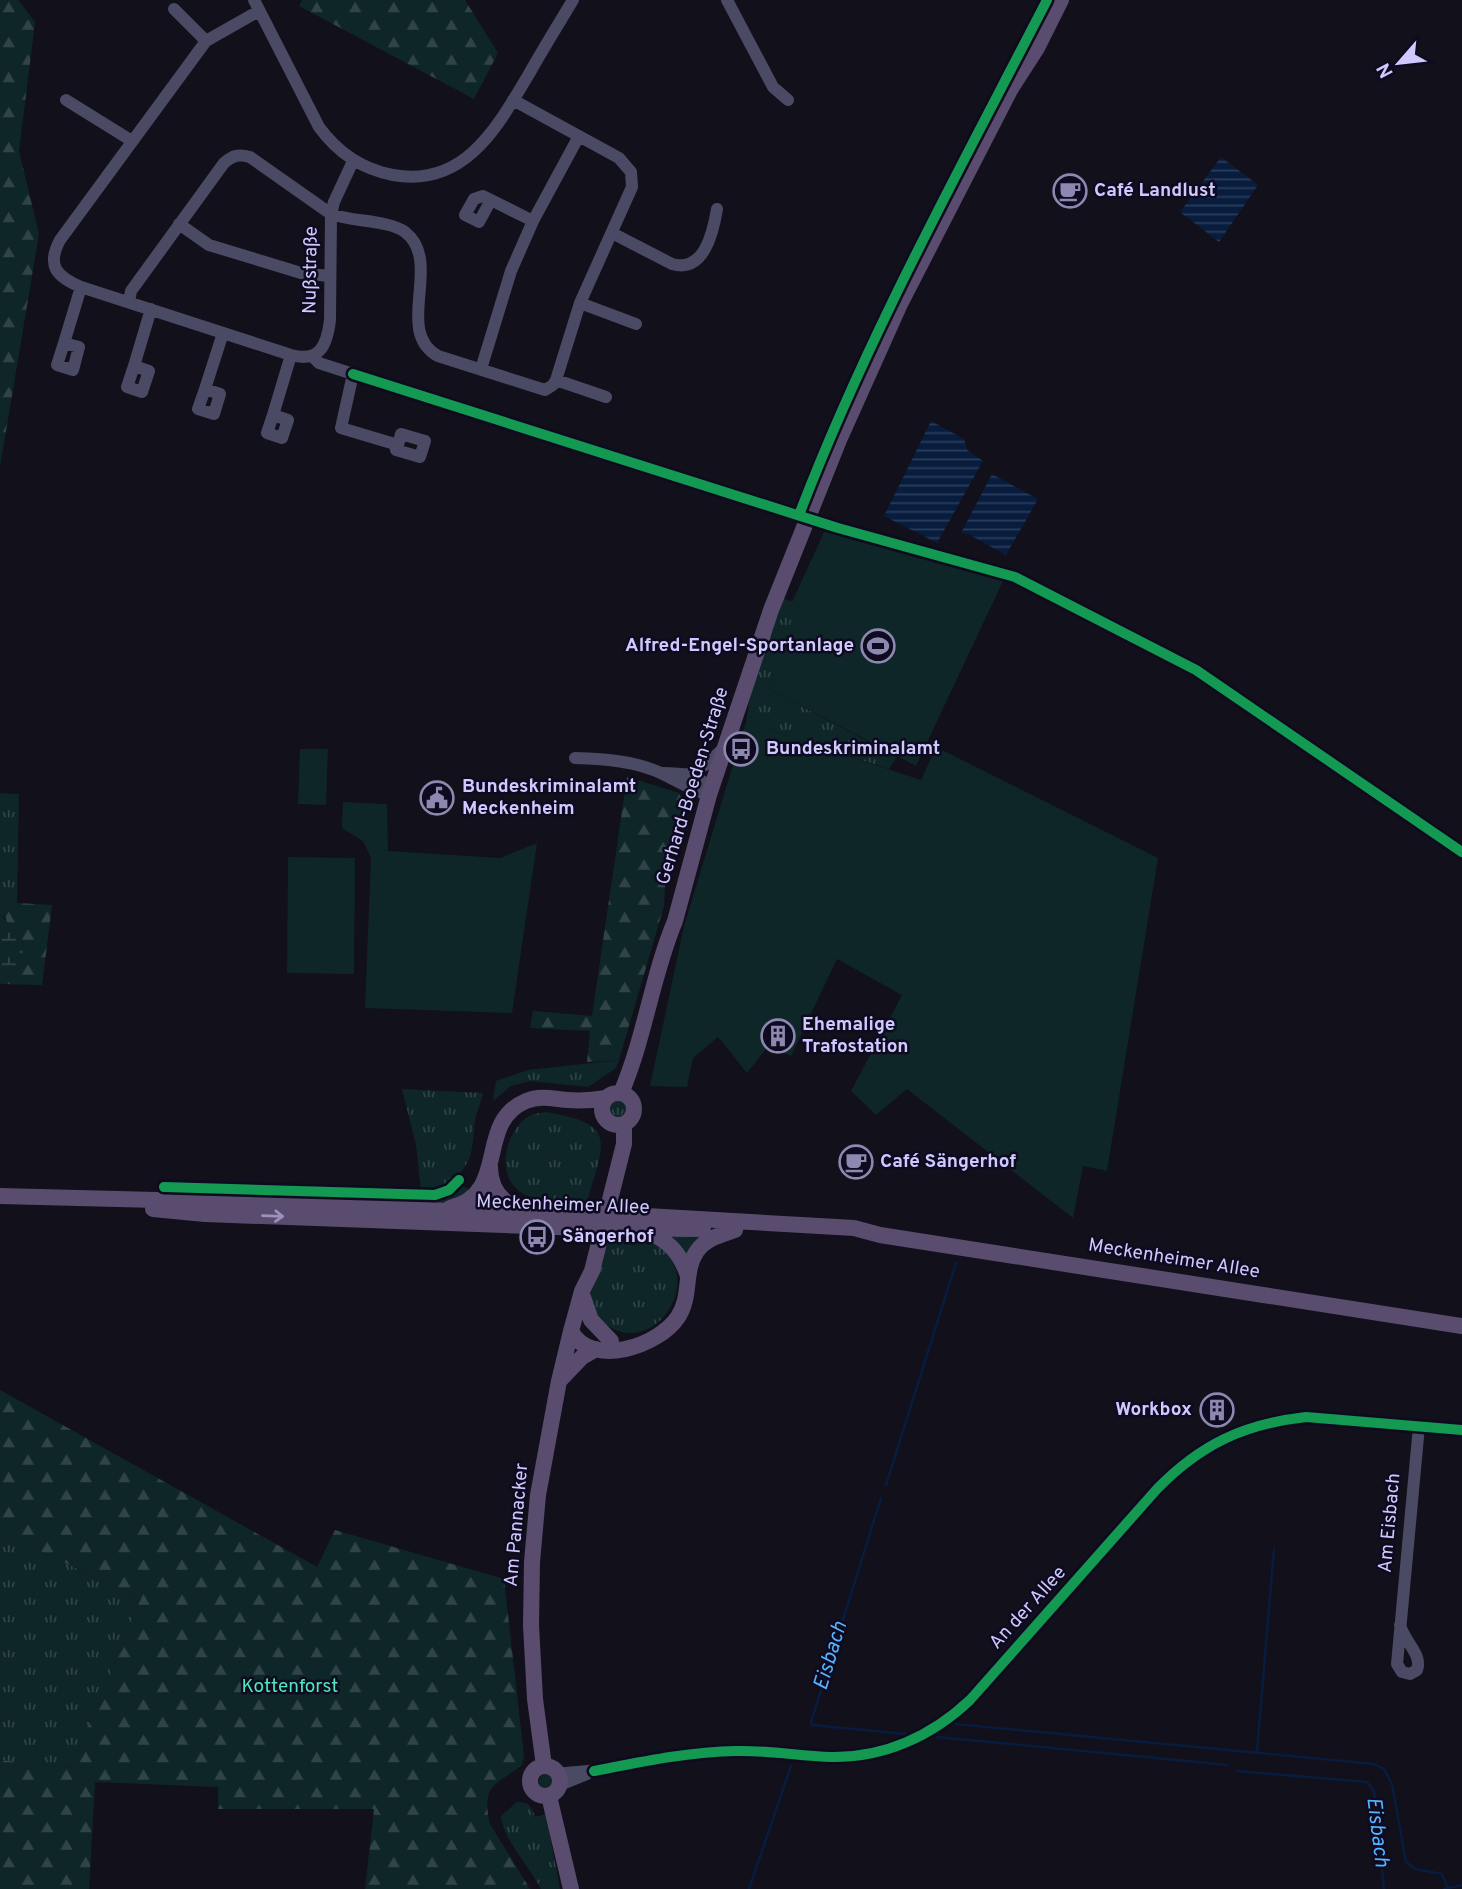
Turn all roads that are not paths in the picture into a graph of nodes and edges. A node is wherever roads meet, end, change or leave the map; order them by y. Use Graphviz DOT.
graph roads {
  1 [pos="573,0"];
  2 [pos="727,0"];
  3 [pos="1052,0"];
  4 [pos="1061,0"];
  5 [pos="256,6"];
  6 [pos="174,9"];
  7 [pos="206,41"];
  8 [pos="1010,90"];
  9 [pos="66,100"];
  10 [pos="513,100"];
  11 [pos="788,100"];
  12 [pos="579,136"];
  13 [pos="132,141"];
  14 [pos="353,161"];
  15 [pos="491,200"];
  16 [pos="717,209"];
  17 [pos="331,214"];
  18 [pos="533,221"];
  19 [pos="179,224"];
  20 [pos="612,233"];
  21 [pos="330,276"];
  22 [pos="81,287"];
  23 [pos="129,302"];
  24 [pos="580,303"];
  25 [pos="151,309"];
  26 [pos="636,324"];
  27 [pos="223,333"];
  28 [pos="64,343"];
  29 [pos="291,355"];
  30 [pos="312,356"];
  31 [pos="134,366"];
  32 [pos="481,369"];
  33 [pos="556,380"];
  34 [pos="205,389"];
  35 [pos="606,397"];
  36 [pos="273,415"];
  37 [pos="398,445"];
  38 [pos="723,750"];
  39 [pos="575,758"];
  40 [pos="663,774"];
  41 [pos="687,775"];
  42 [pos="709,795"];
  43 [pos="616,1109"];
  44 [pos="491,1165"];
  45 [pos="0,1196"];
  46 [pos="162,1205"];
  47 [pos="444,1209"];
  48 [pos="524,1212"];
  49 [pos="587,1220"];
  50 [pos="614,1223"];
  51 [pos="734,1230"];
  52 [pos="880,1236"];
  53 [pos="688,1276"];
  54 [pos="582,1291"];
  55 [pos="1462,1326"];
  56 [pos="571,1331"];
  57 [pos="611,1341"];
  58 [pos="639,1345"];
  59 [pos="596,1349"];
  60 [pos="559,1381"];
  61 [pos="1419,1426"];
  62 [pos="1462,1430"];
  63 [pos="1400,1625"];
  64 [pos="553,1780"];
  65 [pos="571,1889"];
  1 -- 10 [label="street"];
  2 -- 11 [label="street"];
  3 -- 8 [label="main road, Gerhard-Boeden-Straße"];
  4 -- 8 [label="main road, Gerhard-Boeden-Straße"];
  5 -- 7 [label="street"];
  5 -- 14 [label="street"];
  6 -- 7 [label="street"];
  7 -- 13 [label="street"];
  8 -- 38 [label="main road, Gerhard-Boeden-Straße"];
  9 -- 13 [label="street"];
  10 -- 12 [label="street"];
  10 -- 14 [label="street"];
  12 -- 18 [label="street"];
  12 -- 20 [label="street"];
  13 -- 22 [label="street"];
  14 -- 17 [label="street, Nußstraße"];
  15 -- 18 [label="street"];
  16 -- 20 [label="street"];
  17 -- 19 [label="street"];
  17 -- 21 [label="street, Nußstraße"];
  17 -- 32 [label="street"];
  18 -- 32 [label="street"];
  19 -- 21 [label="street"];
  19 -- 23 [label="street"];
  20 -- 24 [label="street"];
  21 -- 30 [label="street, Nußstraße"];
  22 -- 23 [label="street"];
  22 -- 28 [label="street"];
  23 -- 25 [label="street"];
  24 -- 26 [label="street"];
  24 -- 33 [label="street"];
  25 -- 27 [label="street"];
  25 -- 31 [label="street"];
  27 -- 29 [label="street"];
  27 -- 34 [label="street"];
  29 -- 30 [label="street"];
  29 -- 36 [label="street"];
  30 -- 37 [label="street"];
  32 -- 33 [label="street"];
  33 -- 35 [label="street"];
  38 -- 41 [label="street"];
  38 -- 42 [label="main road, Gerhard-Boeden-Straße"];
  39 -- 40 [label="street, Gerhard-Boeden-Straße"];
  40 -- 41 [label="street"];
  40 -- 42 [label="street"];
  41 -- 42 [label="street"];
  42 -- 43 [label="main road, Gerhard-Boeden-Straße"];
  43 -- 44 [label="main road"];
  43 -- 54 [label="main road, Am Pannacker"];
  44 -- 47 [label="main road"];
  44 -- 48 [label="main road"];
  45 -- 46 [label="main road, Meckenheimer Allee"];
  46 -- 47 [label="main road, Meckenheimer Allee"];
  46 -- 49 [label="main road, Meckenheimer Allee, one-way"];
  47 -- 48 [label="main road, Meckenheimer Allee"];
  48 -- 49 [label="main road, Meckenheimer Allee"];
  49 -- 50 [label="main road, Meckenheimer Allee, bridge"];
  50 -- 51 [label="main road, Meckenheimer Allee"];
  50 -- 52 [label="main road, Meckenheimer Allee"];
  50 -- 53 [label="main road"];
  51 -- 52 [label="main road, Meckenheimer Allee"];
  51 -- 53 [label="main road"];
  52 -- 55 [label="main road, Meckenheimer Allee"];
  53 -- 58 [label="main road"];
  54 -- 56 [label="main road, Am Pannacker"];
  54 -- 57 [label="main road"];
  56 -- 57 [label="main road"];
  56 -- 59 [label="main road"];
  56 -- 60 [label="main road, Am Pannacker"];
  57 -- 58 [label="main road"];
  58 -- 59 [label="main road"];
  59 -- 60 [label="main road"];
  60 -- 64 [label="main road, Am Pannacker"];
  61 -- 62 [label="street, An der Allee"];
  61 -- 63 [label="street, Am Eisbach"];
  61 -- 64 [label="street, An der Allee"];
  64 -- 65 [label="main road, Am Pannacker"];
}
